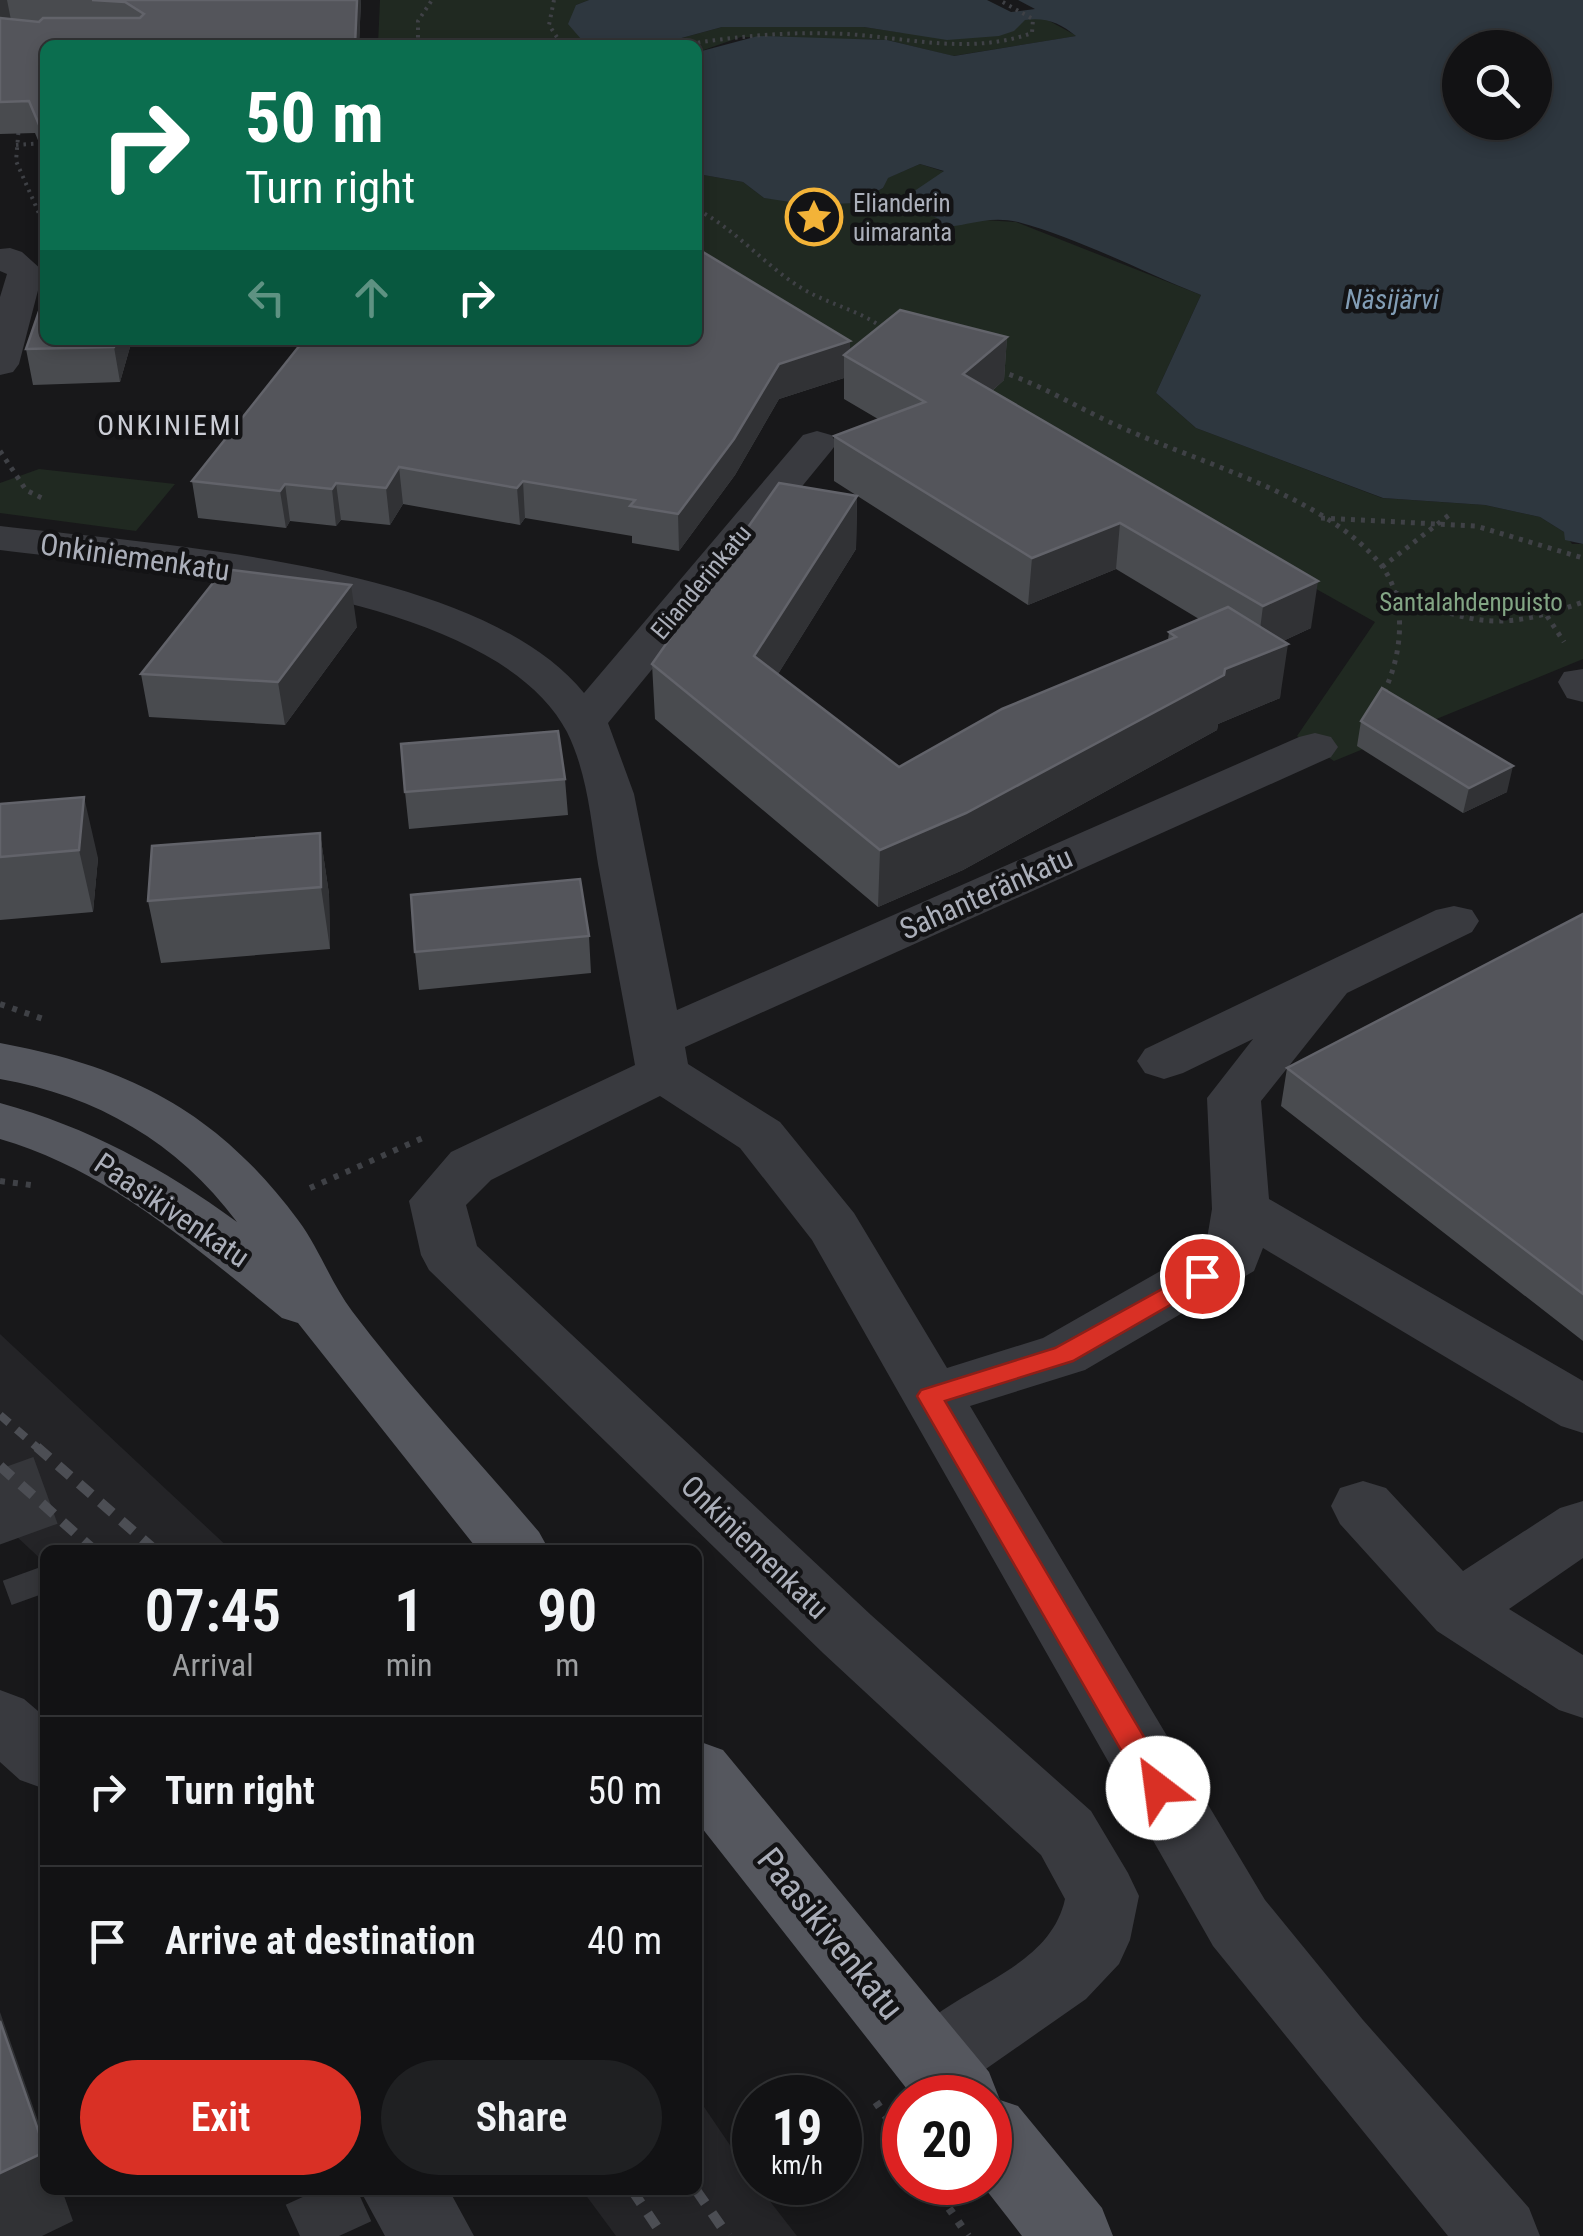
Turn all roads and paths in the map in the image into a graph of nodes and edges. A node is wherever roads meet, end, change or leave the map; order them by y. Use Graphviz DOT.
graph roads {
  1 [pos="432,0"];
  2 [pos="554,0"];
  3 [pos="999,0"];
  4 [pos="418,40"];
  5 [pos="558,40"];
  6 [pos="702,42"];
  7 [pos="20,122"];
  8 [pos="40,143"];
  9 [pos="16,145"];
  10 [pos="702,212"];
  11 [pos="40,215"];
  12 [pos="5,260"];
  13 [pos="891,333"];
  14 [pos="0,364"];
  15 [pos="1000,371"];
  16 [pos="817,443"];
  17 [pos="6,464"];
  18 [pos="0,470"];
  19 [pos="1452,512"];
  20 [pos="1320,518"];
  21 [pos="1441,522"];
  22 [pos="0,538"];
  23 [pos="1583,558"];
  24 [pos="1382,566"];
  25 [pos="1393,592"];
  26 [pos="1583,602"];
  27 [pos="585,721"];
  28 [pos="1315,747"];
  29 [pos="1454,921"];
  30 [pos="1324,988"];
  31 [pos="660,1056"];
  32 [pos="0,1060"];
  33 [pos="1234,1098"];
  34 [pos="0,1121"];
  35 [pos="438,1131"];
  36 [pos="0,1181"];
  37 [pos="52,1189"];
  38 [pos="312,1190"];
  39 [pos="1241,1208"];
  40 [pos="330,1326"];
  41 [pos="924,1386"];
  42 [pos="1583,1410"];
  43 [pos="1362,1506"];
  44 [pos="1583,1526"];
  45 [pos="512,1545"];
  46 [pos="1460,1612"];
  47 [pos="1583,1690"];
  48 [pos="702,1776"];
  49 [pos="943,2075"];
  50 [pos="952,2075"];
  51 [pos="1012,2160"];
  52 [pos="404,2195"];
  53 [pos="947,2205"];
  54 [pos="434,2236"];
  55 [pos="968,2236"];
  56 [pos="1073,2236"];
  57 [pos="1500,2236"];
  1 -- 4 [label="path"];
  2 -- 5 [label="path"];
  3 -- 6 [label="path"];
  7 -- 9 [label="path"];
  8 -- 9 [label="path"];
  9 -- 11 [label="path"];
  10 -- 13 [label="path"];
  12 -- 14 [label="street"];
  15 -- 20 [label="path"];
  16 -- 27 [label="street, Elianderinkatu"];
  17 -- 18 [label="path"];
  19 -- 21 [label="path"];
  20 -- 21 [label="path"];
  20 -- 24 [label="path"];
  21 -- 23 [label="path"];
  21 -- 24 [label="path"];
  22 -- 27 [label="street, Onkiniemenkatu"];
  24 -- 25 [label="path"];
  25 -- 26 [label="path"];
  25 -- 28 [label="path"];
  27 -- 31 [label="street, Onkiniemenkatu"];
  28 -- 31 [label="street, Sahanteränkatu"];
  29 -- 30 [label="street"];
  30 -- 33 [label="street"];
  30 -- 33 [label="street"];
  31 -- 41 [label="street"];
  31 -- 50 [label="street, Onkiniemenkatu"];
  32 -- 40 [label="main road, Paasikivenkatu"];
  33 -- 39 [label="street"];
  34 -- 40 [label="main road, Paasikivenkatu"];
  35 -- 38 [label="path"];
  36 -- 37 [label="path"];
  39 -- 41 [label="street"];
  39 -- 42 [label="street"];
  40 -- 45 [label="main road, Paasikivenkatu"];
  41 -- 57 [label="street"];
  43 -- 46 [label="street"];
  44 -- 46 [label="street"];
  46 -- 47 [label="street"];
  48 -- 49 [label="main road, Paasikivenkatu"];
  51 -- 56 [label="main road"];
  52 -- 54 [label="street"];
  53 -- 55 [label="path"];
}
